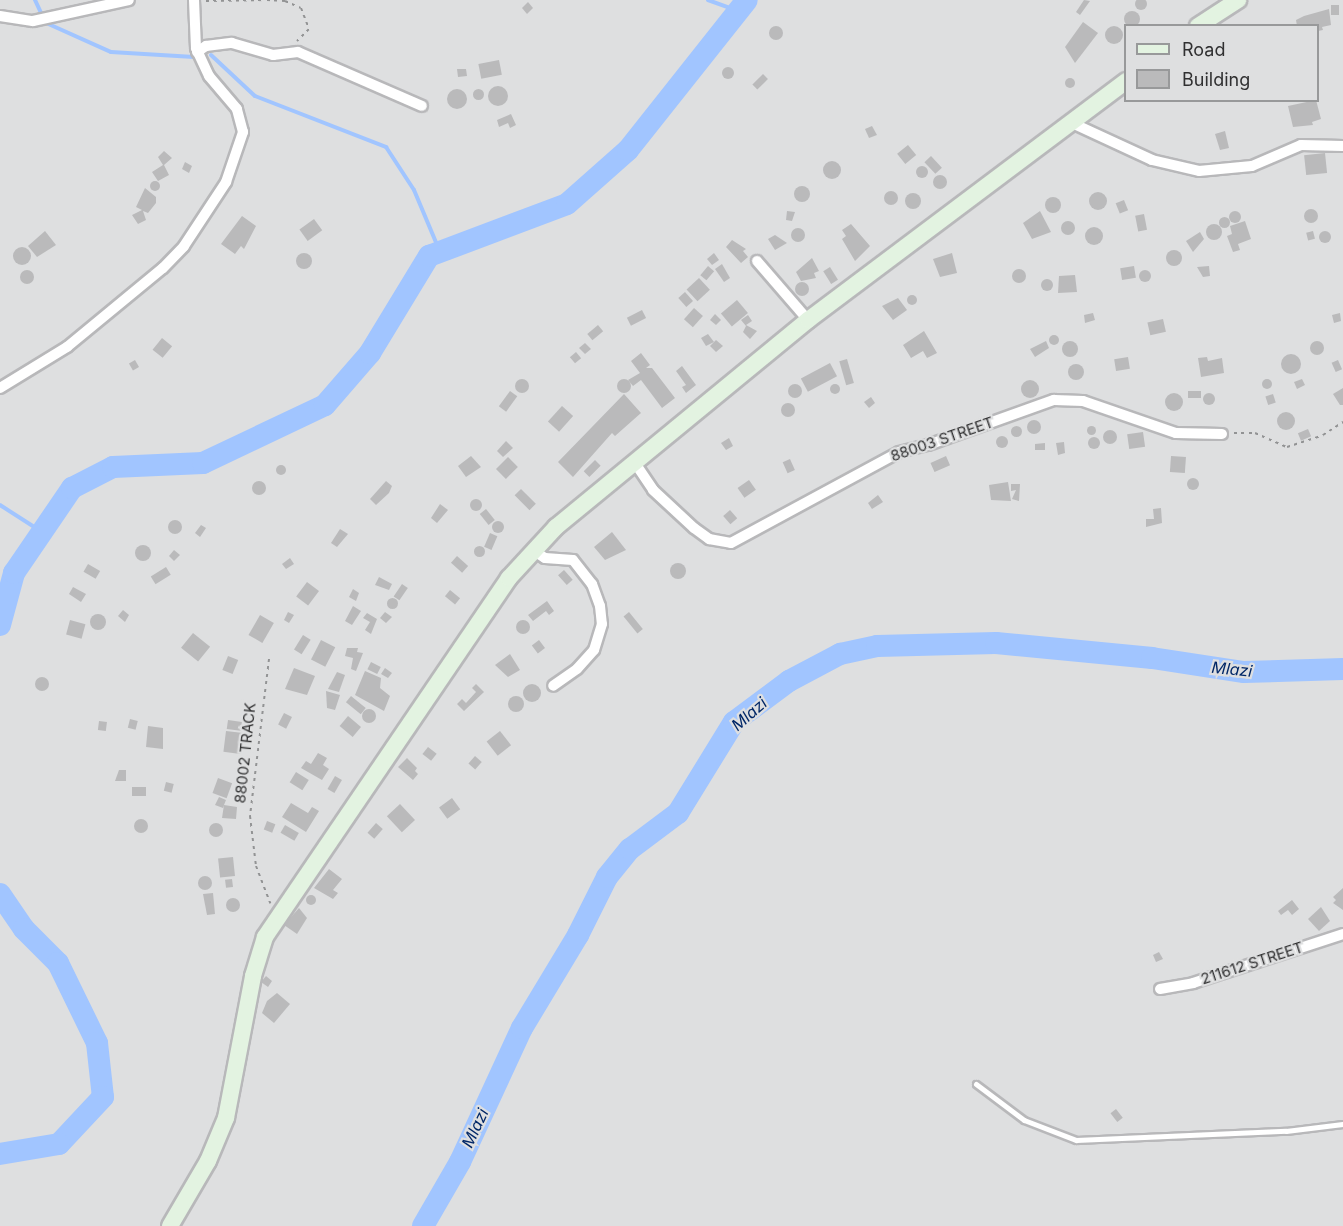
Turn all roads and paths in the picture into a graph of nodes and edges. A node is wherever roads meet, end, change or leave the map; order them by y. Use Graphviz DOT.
graph roads {
  1 [pos="129,0"];
  2 [pos="194,0"];
  3 [pos="204,0"];
  4 [pos="266,0"];
  5 [pos="1238,0"];
  6 [pos="91,2"];
  7 [pos="0,16"];
  8 [pos="1201,24"];
  9 [pos="291,44"];
  10 [pos="197,52"];
  11 [pos="1124,82"];
  12 [pos="422,106"];
  13 [pos="1072,123"];
  14 [pos="1343,146"];
  15 [pos="758,261"];
  16 [pos="808,320"];
  17 [pos="0,388"];
  18 [pos="1343,422"];
  19 [pos="1222,434"];
  20 [pos="635,463"];
  21 [pos="533,550"];
  22 [pos="270,659"];
  23 [pos="553,686"];
  24 [pos="276,916"];
  25 [pos="1343,934"];
  26 [pos="1160,989"];
  27 [pos="976,1084"];
  28 [pos="1343,1124"];
  29 [pos="170,1226"];
  1 -- 6 [label="street"];
  2 -- 10 [label="street"];
  3 -- 4 [label="path"];
  4 -- 9 [label="path"];
  5 -- 8 [label="street"];
  6 -- 7 [label="street"];
  10 -- 12 [label="street"];
  10 -- 17 [label="street"];
  11 -- 13 [label="street"];
  13 -- 14 [label="street"];
  13 -- 16 [label="street"];
  15 -- 16 [label="street"];
  16 -- 20 [label="street"];
  18 -- 19 [label="path"];
  19 -- 20 [label="street, 88003 STREET"];
  20 -- 21 [label="street"];
  21 -- 23 [label="street"];
  21 -- 24 [label="street"];
  22 -- 24 [label="path, 88002 TRACK"];
  24 -- 29 [label="street"];
  25 -- 26 [label="street, 211612 STREET"];
  27 -- 28 [label="lane"];
}
